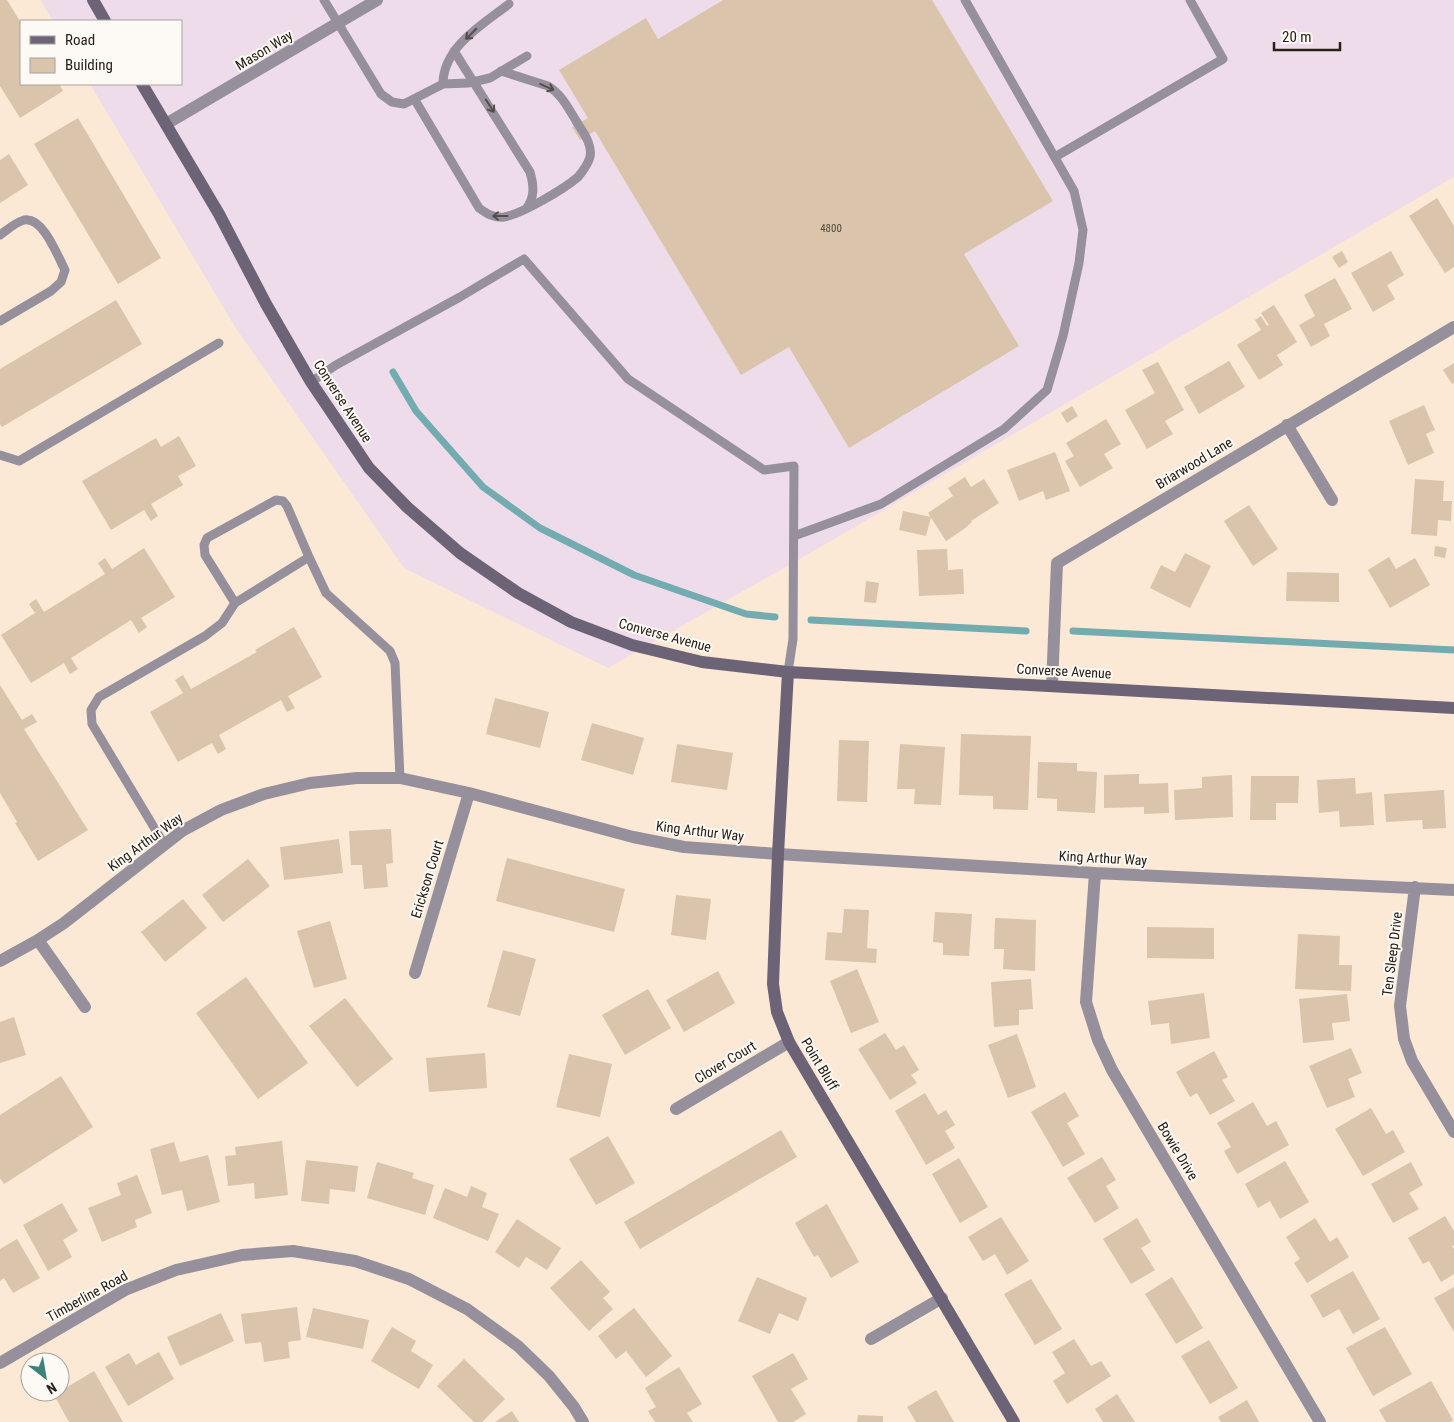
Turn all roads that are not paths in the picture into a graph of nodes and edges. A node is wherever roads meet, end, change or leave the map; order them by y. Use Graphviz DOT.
graph roads {
  1 [pos="92,0"];
  2 [pos="324,0"];
  3 [pos="377,0"];
  4 [pos="965,0"];
  5 [pos="1190,0"];
  6 [pos="509,4"];
  7 [pos="104,20"];
  8 [pos="338,24"];
  9 [pos="454,51"];
  10 [pos="527,56"];
  11 [pos="500,71"];
  12 [pos="474,81"];
  13 [pos="443,84"];
  14 [pos="143,85"];
  15 [pos="415,100"];
  16 [pos="166,124"];
  17 [pos="1055,157"];
  18 [pos="525,210"];
  19 [pos="0,235"];
  20 [pos="0,321"];
  21 [pos="1454,327"];
  22 [pos="219,343"];
  23 [pos="311,382"];
  24 [pos="1287,425"];
  25 [pos="0,455"];
  26 [pos="1332,500"];
  27 [pos="794,536"];
  28 [pos="309,556"];
  29 [pos="235,603"];
  30 [pos="788,672"];
  31 [pos="1052,686"];
  32 [pos="1454,708"];
  33 [pos="400,778"];
  34 [pos="469,793"];
  35 [pos="164,844"];
  36 [pos="778,854"];
  37 [pos="1095,873"];
  38 [pos="1415,887"];
  39 [pos="1454,890"];
  40 [pos="38,940"];
  41 [pos="0,960"];
  42 [pos="415,973"];
  43 [pos="85,1007"];
  44 [pos="789,1042"];
  45 [pos="676,1109"];
  46 [pos="1454,1132"];
  47 [pos="942,1298"];
  48 [pos="871,1339"];
  49 [pos="0,1363"];
  50 [pos="584,1422"];
  51 [pos="1014,1422"];
  52 [pos="1320,1422"];
  1 -- 7 [label="main road"];
  2 -- 8 [label="lane"];
  3 -- 8 [label="street, Mason Way"];
  4 -- 17 [label="lane"];
  5 -- 17 [label="lane"];
  6 -- 9 [label="lane, one-way"];
  8 -- 15 [label="lane"];
  8 -- 16 [label="street, Mason Way"];
  9 -- 12 [label="lane"];
  9 -- 13 [label="lane"];
  10 -- 11 [label="lane"];
  11 -- 12 [label="lane"];
  11 -- 18 [label="lane, one-way"];
  12 -- 13 [label="lane"];
  12 -- 18 [label="lane, one-way"];
  13 -- 15 [label="lane"];
  14 -- 16 [label="main road, Converse Avenue"];
  18 -- 15 [label="lane, one-way"];
  16 -- 23 [label="main road, Converse Avenue"];
  17 -- 27 [label="lane"];
  19 -- 20 [label="lane"];
  21 -- 24 [label="street, Briarwood Lane"];
  22 -- 25 [label="lane"];
  23 -- 27 [label="lane"];
  23 -- 30 [label="main road, Converse Avenue"];
  24 -- 26 [label="street"];
  24 -- 31 [label="street, Briarwood Lane"];
  27 -- 30 [label="lane"];
  28 -- 29 [label="lane"];
  28 -- 29 [label="lane"];
  28 -- 33 [label="lane"];
  29 -- 35 [label="lane"];
  30 -- 31 [label="main road, Converse Avenue"];
  30 -- 36 [label="main road, Point Bluff"];
  31 -- 32 [label="main road, Converse Avenue"];
  33 -- 34 [label="street, King Arthur Way"];
  33 -- 35 [label="street, King Arthur Way"];
  34 -- 36 [label="street, King Arthur Way"];
  34 -- 42 [label="street, Erickson Court"];
  35 -- 40 [label="street, King Arthur Way"];
  36 -- 37 [label="street, King Arthur Way"];
  36 -- 44 [label="main road, Point Bluff"];
  37 -- 38 [label="street, King Arthur Way"];
  37 -- 52 [label="street, Bowie Drive"];
  38 -- 39 [label="street, King Arthur Way"];
  38 -- 46 [label="street, Ten Sleep Drive"];
  40 -- 41 [label="street, King Arthur Way"];
  40 -- 43 [label="street"];
  44 -- 45 [label="street, Clover Court"];
  44 -- 47 [label="main road, Point Bluff"];
  47 -- 48 [label="street"];
  47 -- 51 [label="main road, Point Bluff"];
  49 -- 50 [label="street, Timberline Road"];
}
